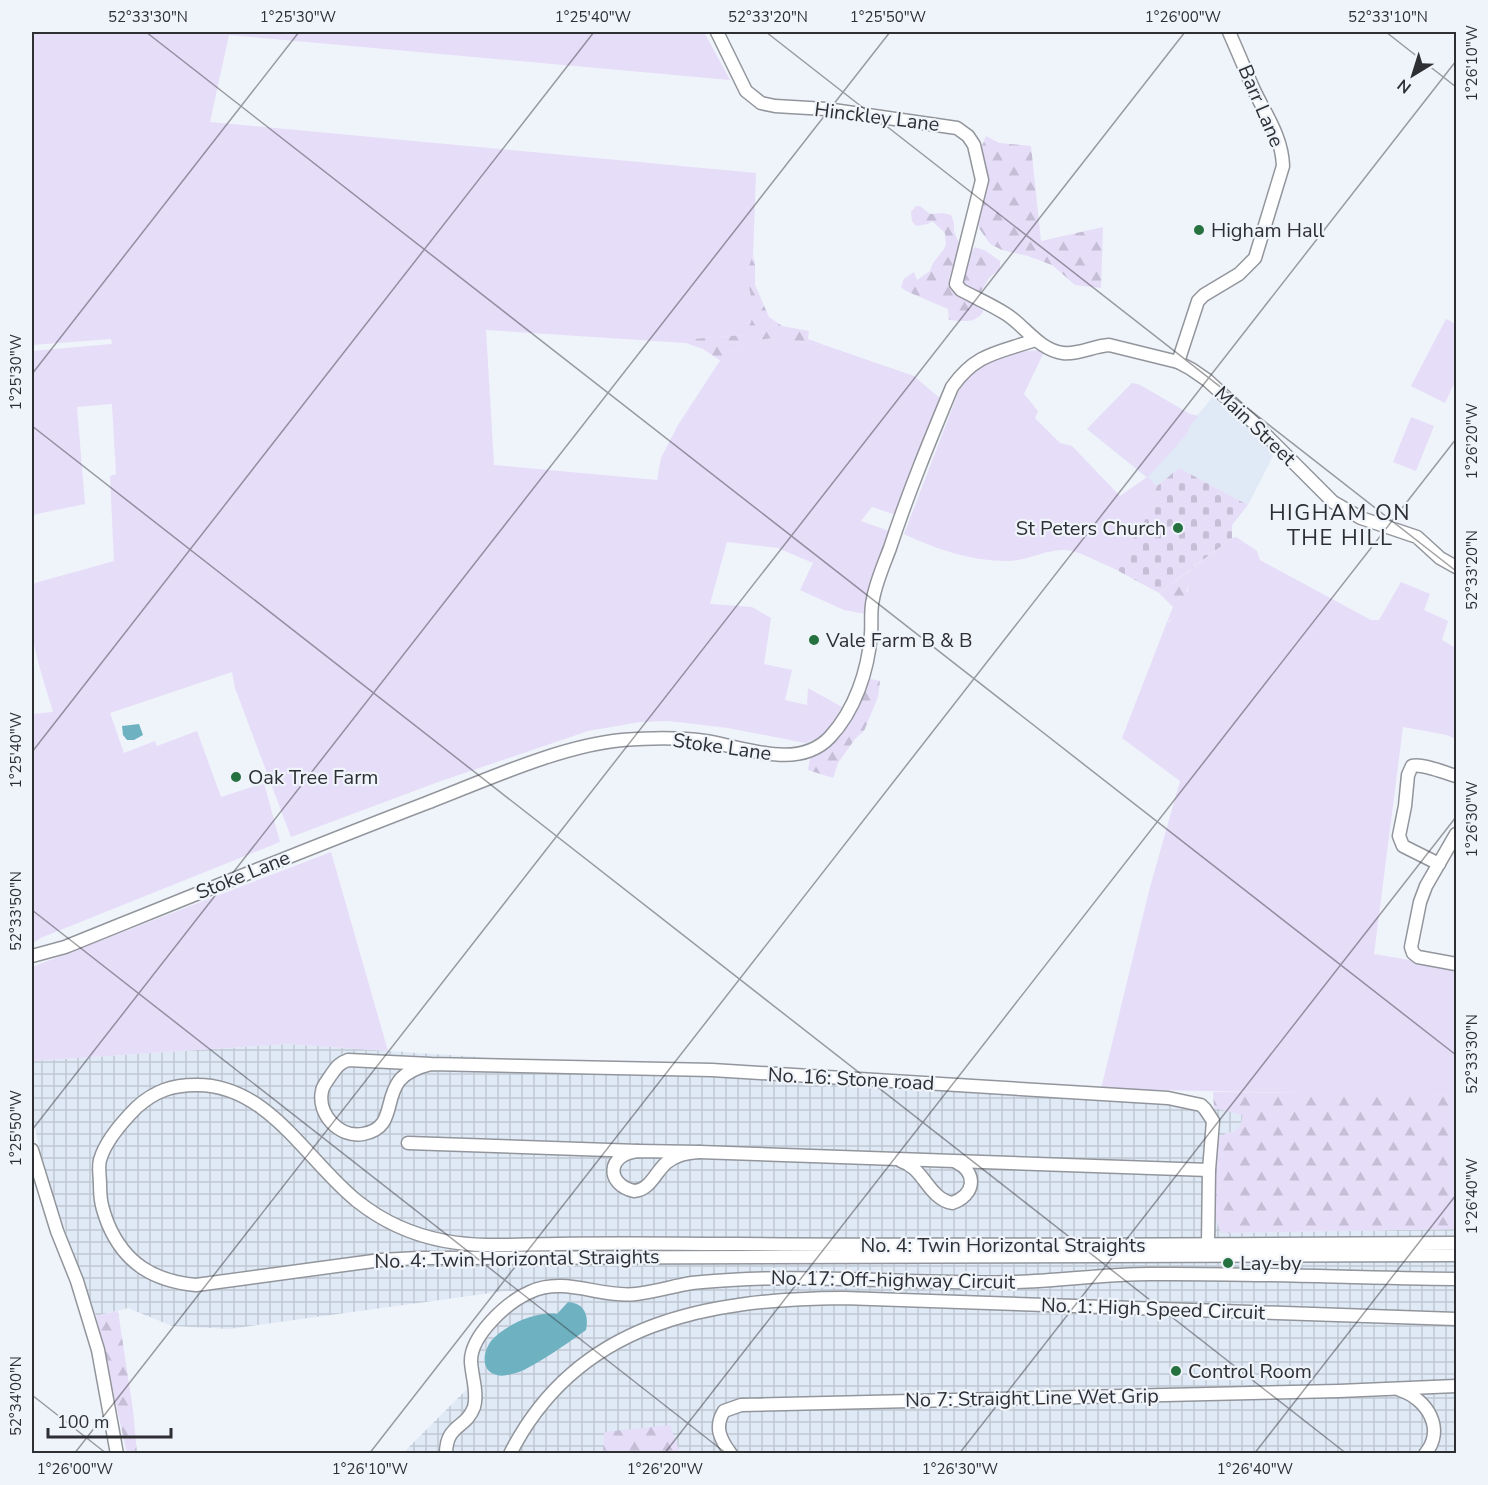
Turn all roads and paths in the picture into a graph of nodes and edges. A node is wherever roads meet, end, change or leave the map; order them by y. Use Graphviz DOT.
graph roads {
  1 [pos="717,32"];
  2 [pos="1229,32"];
  3 [pos="1035,340"];
  4 [pos="1178,362"];
  5 [pos="1456,567"];
  6 [pos="1456,776"];
  7 [pos="1456,834"];
  8 [pos="1439,864"];
  9 [pos="32,956"];
  10 [pos="1456,964"];
  11 [pos="431,1064"];
  12 [pos="408,1143"];
  13 [pos="32,1150"];
  14 [pos="638,1152"];
  15 [pos="699,1152"];
  16 [pos="879,1159"];
  17 [pos="956,1162"];
  18 [pos="1209,1170"];
  19 [pos="1456,1243"];
  20 [pos="1208,1245"];
  21 [pos="1456,1255"];
  22 [pos="1456,1279"];
  23 [pos="1456,1319"];
  24 [pos="1456,1386"];
  25 [pos="1388,1389"];
  26 [pos="117,1454"];
  27 [pos="446,1454"];
  28 [pos="510,1454"];
  29 [pos="731,1454"];
  30 [pos="1425,1454"];
  1 -- 3 [label="street, Hinckley Lane"];
  2 -- 4 [label="street, Barr Lane"];
  3 -- 4 [label="street, Main Street"];
  3 -- 9 [label="street, Stoke Lane"];
  4 -- 5 [label="street, Main Street"];
  6 -- 8 [label="street"];
  7 -- 8 [label="street"];
  8 -- 10 [label="street"];
  11 -- 11 [label="street, No. 16: Stone road"];
  11 -- 18 [label="street, No. 16: Stone road"];
  12 -- 14 [label="street"];
  13 -- 26 [label="street"];
  14 -- 15 [label="street"];
  14 -- 15 [label="street"];
  15 -- 16 [label="street"];
  16 -- 17 [label="street"];
  16 -- 17 [label="street"];
  17 -- 18 [label="street"];
  18 -- 20 [label="street"];
  19 -- 20 [label="street, No. 4: Twin Horizontal Straights"];
  20 -- 21 [label="street, No. 4: Twin Horizontal Straights"];
  22 -- 27 [label="street, No. 17: Off-highway Circuit"];
  23 -- 28 [label="street, No. 1: High Speed Circuit"];
  24 -- 25 [label="street, No 7: Straight Line Wet Grip"];
  25 -- 29 [label="street, No 7: Straight Line Wet Grip"];
  25 -- 30 [label="street, No 7: Straight Line Wet Grip"];
}
